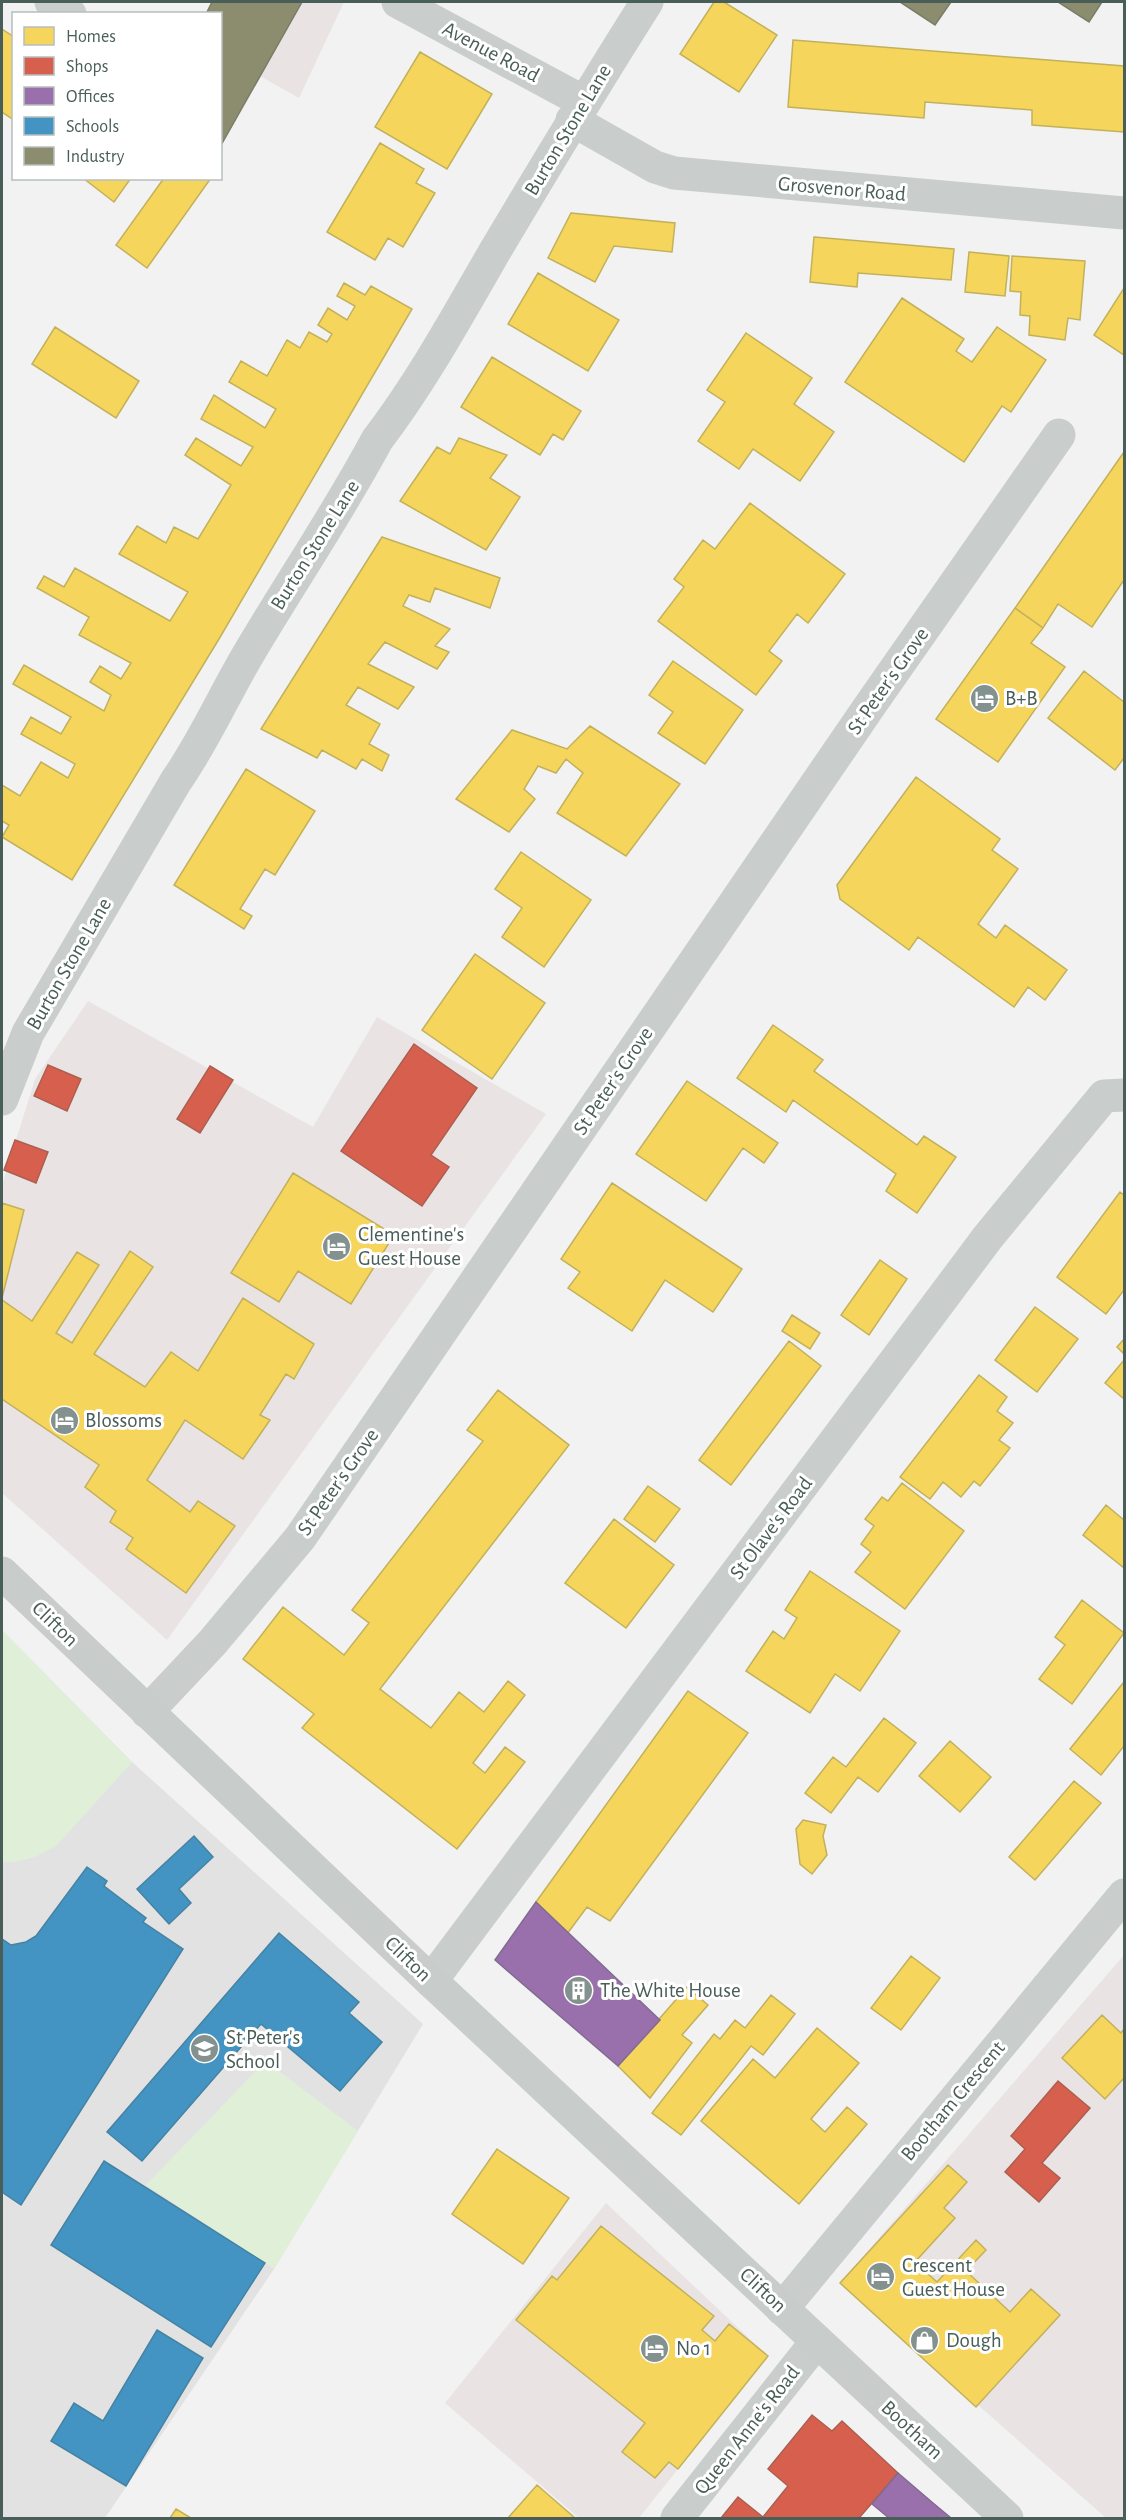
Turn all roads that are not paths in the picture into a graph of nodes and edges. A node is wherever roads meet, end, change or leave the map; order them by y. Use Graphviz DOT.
graph roads {
  1 [pos="51,2"];
  2 [pos="398,2"];
  3 [pos="646,2"];
  4 [pos="67,12"];
  5 [pos="578,111"];
  6 [pos="1125,213"];
  7 [pos="1059,435"];
  8 [pos="1125,1095"];
  9 [pos="2,1099"];
  10 [pos="2,1573"];
  11 [pos="147,1712"];
  12 [pos="1125,1895"];
  13 [pos="431,1981"];
  14 [pos="782,2309"];
  15 [pos="817,2341"];
  16 [pos="677,2518"];
  17 [pos="1007,2518"];
  1 -- 4 [label="street"];
  2 -- 5 [label="street, Avenue Road"];
  3 -- 5 [label="street, Burton Stone Lane"];
  5 -- 6 [label="street, Grosvenor Road"];
  5 -- 9 [label="street, Burton Stone Lane"];
  7 -- 11 [label="street, St Peter's Grove"];
  8 -- 13 [label="street, St Olave's Road"];
  10 -- 11 [label="main road, Clifton"];
  11 -- 13 [label="main road, Clifton"];
  12 -- 14 [label="street, Bootham Crescent"];
  13 -- 14 [label="main road, Clifton"];
  14 -- 15 [label="main road, Clifton"];
  15 -- 16 [label="street, Queen Anne's Road"];
  15 -- 17 [label="main road, Bootham"];
}
